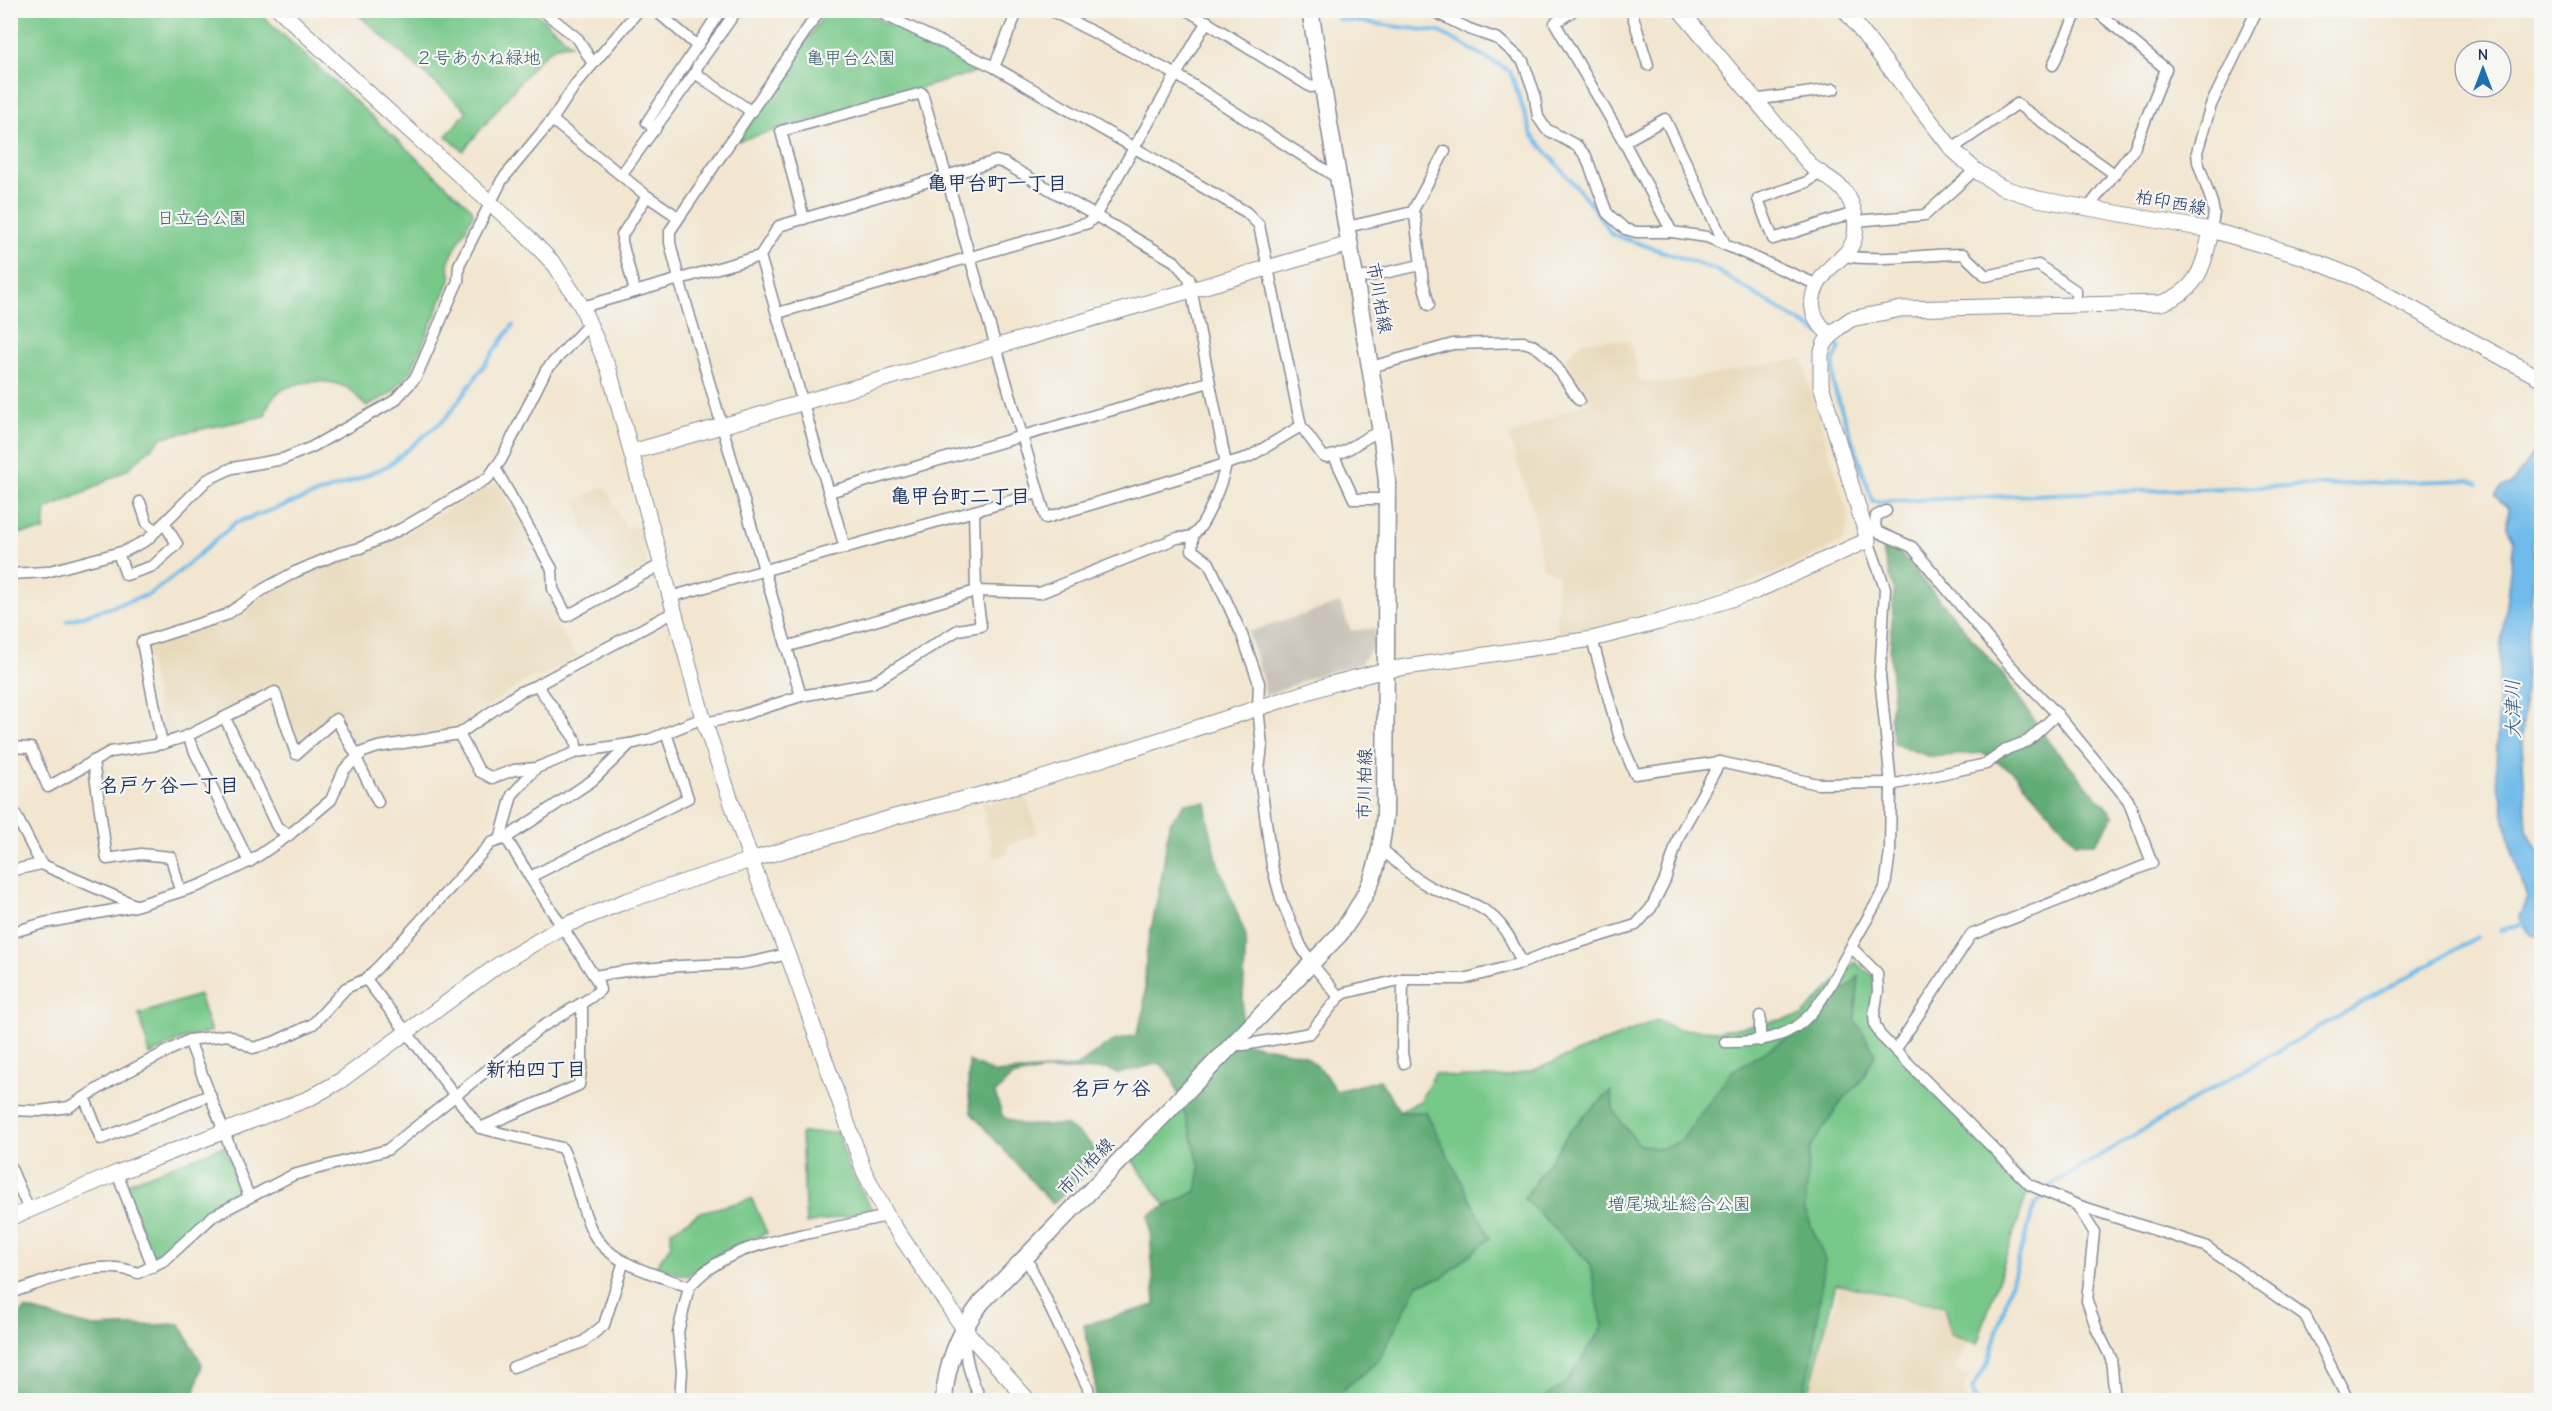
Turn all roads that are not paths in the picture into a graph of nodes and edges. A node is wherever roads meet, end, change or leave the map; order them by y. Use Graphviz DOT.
graph roads {
  1 [pos="280,10"];
  2 [pos="542,10"];
  3 [pos="639,10"];
  4 [pos="655,10"];
  5 [pos="721,10"];
  6 [pos="738,10"];
  7 [pos="820,10"];
  8 [pos="1018,10"];
  9 [pos="1050,10"];
  10 [pos="1187,10"];
  11 [pos="1310,10"];
  12 [pos="1431,10"];
  13 [pos="1574,10"];
  14 [pos="1631,10"];
  15 [pos="1680,10"];
  16 [pos="1845,10"];
  17 [pos="2078,10"];
  18 [pos="2095,10"];
  19 [pos="2257,10"];
  20 [pos="876,11"];
  21 [pos="810,16"];
  22 [pos="1207,21"];
  23 [pos="696,45"];
  24 [pos="593,64"];
  25 [pos="1648,64"];
  26 [pos="2053,64"];
  27 [pos="994,67"];
  28 [pos="695,73"];
  29 [pos="1177,75"];
  30 [pos="1322,85"];
  31 [pos="1834,89"];
  32 [pos="1753,100"];
  33 [pos="752,112"];
  34 [pos="552,120"];
  35 [pos="655,130"];
  36 [pos="1624,142"];
  37 [pos="1134,147"];
  38 [pos="1952,149"];
  39 [pos="1444,151"];
  40 [pos="1975,170"];
  41 [pos="1820,173"];
  42 [pos="2113,173"];
  43 [pos="621,175"];
  44 [pos="946,176"];
  45 [pos="1339,179"];
  46 [pos="647,196"];
  47 [pos="489,202"];
  48 [pos="2088,208"];
  49 [pos="1411,214"];
  50 [pos="1095,216"];
  51 [pos="678,217"];
  52 [pos="1854,217"];
  53 [pos="804,219"];
  54 [pos="2211,230"];
  55 [pos="1672,232"];
  56 [pos="1348,236"];
  57 [pos="1724,242"];
  58 [pos="760,256"];
  59 [pos="1843,256"];
  60 [pos="970,257"];
  61 [pos="1421,265"];
  62 [pos="1269,268"];
  63 [pos="680,279"];
  64 [pos="1356,279"];
  65 [pos="1818,285"];
  66 [pos="1192,290"];
  67 [pos="635,292"];
  68 [pos="2076,304"];
  69 [pos="1429,305"];
  70 [pos="582,307"];
  71 [pos="778,313"];
  72 [pos="590,323"];
  73 [pos="1831,335"];
  74 [pos="996,348"];
  75 [pos="1371,367"];
  76 [pos="2541,379"];
  77 [pos="1209,382"];
  78 [pos="1579,400"];
  79 [pos="803,402"];
  80 [pos="722,426"];
  81 [pos="1301,426"];
  82 [pos="1382,432"];
  83 [pos="1022,436"];
  84 [pos="632,452"];
  85 [pos="1334,456"];
  86 [pos="1226,464"];
  87 [pos="495,468"];
  88 [pos="829,492"];
  89 [pos="1038,493"];
  90 [pos="1388,499"];
  91 [pos="140,502"];
  92 [pos="974,511"];
  93 [pos="1886,511"];
  94 [pos="160,527"];
  95 [pos="1192,535"];
  96 [pos="1870,535"];
  97 [pos="845,548"];
  98 [pos="118,553"];
  99 [pos="662,564"];
  100 [pos="764,571"];
  101 [pos="10,574"];
  102 [pos="976,591"];
  103 [pos="670,597"];
  104 [pos="674,612"];
  105 [pos="1592,639"];
  106 [pos="786,647"];
  107 [pos="1386,670"];
  108 [pos="537,685"];
  109 [pos="801,696"];
  110 [pos="1258,707"];
  111 [pos="2056,714"];
  112 [pos="225,718"];
  113 [pos="704,721"];
  114 [pos="666,733"];
  115 [pos="459,734"];
  116 [pos="187,736"];
  117 [pos="162,744"];
  118 [pos="630,744"];
  119 [pos="10,747"];
  120 [pos="577,752"];
  121 [pos="357,757"];
  122 [pos="93,761"];
  123 [pos="1720,762"];
  124 [pos="536,768"];
  125 [pos="1891,784"];
  126 [pos="378,802"];
  127 [pos="10,804"];
  128 [pos="13,816"];
  129 [pos="289,835"];
  130 [pos="503,839"];
  131 [pos="1382,848"];
  132 [pos="751,860"];
  133 [pos="249,862"];
  134 [pos="41,864"];
  135 [pos="10,871"];
  136 [pos="530,877"];
  137 [pos="180,891"];
  138 [pos="135,906"];
  139 [pos="563,926"];
  140 [pos="10,933"];
  141 [pos="1851,947"];
  142 [pos="788,954"];
  143 [pos="1522,963"];
  144 [pos="1312,964"];
  145 [pos="595,976"];
  146 [pos="366,979"];
  147 [pos="1403,979"];
  148 [pos="1339,997"];
  149 [pos="582,1003"];
  150 [pos="1760,1016"];
  151 [pos="406,1033"];
  152 [pos="189,1040"];
  153 [pos="1760,1041"];
  154 [pos="1725,1042"];
  155 [pos="1231,1045"];
  156 [pos="1896,1049"];
  157 [pos="1404,1063"];
  158 [pos="210,1095"];
  159 [pos="455,1096"];
  160 [pos="85,1099"];
  161 [pos="10,1110"];
  162 [pos="480,1128"];
  163 [pos="224,1132"];
  164 [pos="10,1166"];
  165 [pos="117,1173"];
  166 [pos="249,1197"];
  167 [pos="2077,1205"];
  168 [pos="29,1210"];
  169 [pos="887,1216"];
  170 [pos="10,1218"];
  171 [pos="1026,1257"];
  172 [pos="624,1261"];
  173 [pos="153,1267"];
  174 [pos="689,1287"];
  175 [pos="10,1293"];
  176 [pos="964,1329"];
  177 [pos="513,1367"];
  178 [pos="680,1401"];
  179 [pos="944,1401"];
  180 [pos="981,1401"];
  181 [pos="1028,1401"];
  182 [pos="1090,1401"];
  183 [pos="2115,1401"];
  184 [pos="2348,1401"];
  1 -- 47 [label="street"];
  2 -- 24 [label="street"];
  3 -- 24 [label="street"];
  4 -- 23 [label="street"];
  5 -- 23 [label="street"];
  6 -- 28 [label="street"];
  7 -- 21 [label="street"];
  8 -- 27 [label="street"];
  9 -- 29 [label="street"];
  10 -- 22 [label="street"];
  11 -- 30 [label="main road, 市川柏線"];
  12 -- 55 [label="street"];
  13 -- 36 [label="street"];
  14 -- 25 [label="street"];
  15 -- 32 [label="street"];
  16 -- 38 [label="street, 柏印西線"];
  17 -- 26 [label="street"];
  18 -- 42 [label="street"];
  19 -- 54 [label="street"];
  20 -- 27 [label="street"];
  21 -- 33 [label="street"];
  22 -- 29 [label="street"];
  22 -- 30 [label="street"];
  23 -- 35 [label="street"];
  24 -- 34 [label="street"];
  27 -- 37 [label="street"];
  28 -- 33 [label="street"];
  28 -- 35 [label="street"];
  29 -- 37 [label="street"];
  29 -- 45 [label="street"];
  30 -- 45 [label="main road, 市川柏線"];
  31 -- 32 [label="street"];
  32 -- 41 [label="street"];
  33 -- 51 [label="street"];
  34 -- 43 [label="street"];
  34 -- 47 [label="street"];
  35 -- 43 [label="street"];
  36 -- 55 [label="street"];
  36 -- 57 [label="street"];
  37 -- 50 [label="street"];
  37 -- 62 [label="street"];
  38 -- 40 [label="street, 柏印西線"];
  38 -- 42 [label="street"];
  39 -- 49 [label="street"];
  40 -- 48 [label="street, 柏印西線"];
  40 -- 52 [label="street"];
  41 -- 52 [label="street"];
  41 -- 52 [label="street"];
  42 -- 48 [label="street"];
  43 -- 46 [label="street"];
  44 -- 50 [label="street"];
  44 -- 53 [label="street"];
  44 -- 53 [label="street"];
  44 -- 60 [label="street"];
  45 -- 56 [label="main road, 市川柏線"];
  46 -- 51 [label="street"];
  46 -- 67 [label="street"];
  47 -- 70 [label="street"];
  47 -- 94 [label="street"];
  48 -- 54 [label="street, 柏印西線"];
  49 -- 56 [label="street"];
  49 -- 61 [label="street"];
  50 -- 60 [label="street"];
  50 -- 66 [label="street"];
  51 -- 63 [label="street"];
  52 -- 59 [label="street"];
  53 -- 58 [label="street"];
  54 -- 68 [label="street"];
  54 -- 76 [label="street, 柏印西線"];
  55 -- 57 [label="street"];
  56 -- 62 [label="street"];
  56 -- 64 [label="main road, 市川柏線"];
  57 -- 65 [label="street"];
  58 -- 63 [label="street"];
  58 -- 71 [label="street"];
  59 -- 65 [label="street"];
  59 -- 68 [label="street"];
  60 -- 71 [label="street"];
  60 -- 74 [label="street"];
  61 -- 64 [label="street"];
  61 -- 69 [label="street"];
  62 -- 66 [label="street"];
  62 -- 81 [label="street"];
  63 -- 67 [label="street"];
  63 -- 80 [label="street"];
  64 -- 75 [label="main road, 市川柏線"];
  65 -- 73 [label="street"];
  66 -- 74 [label="street"];
  66 -- 77 [label="street"];
  67 -- 70 [label="street"];
  68 -- 73 [label="street"];
  70 -- 72 [label="street"];
  71 -- 79 [label="street"];
  72 -- 84 [label="street"];
  72 -- 87 [label="street"];
  73 -- 96 [label="street"];
  74 -- 79 [label="street"];
  74 -- 83 [label="street"];
  75 -- 78 [label="street"];
  75 -- 82 [label="main road, 市川柏線"];
  77 -- 83 [label="street"];
  77 -- 86 [label="street"];
  79 -- 80 [label="street"];
  79 -- 88 [label="street"];
  80 -- 84 [label="street"];
  80 -- 100 [label="street"];
  81 -- 85 [label="street"];
  81 -- 86 [label="street"];
  82 -- 85 [label="street"];
  82 -- 90 [label="main road, 市川柏線"];
  83 -- 88 [label="street"];
  83 -- 89 [label="street"];
  84 -- 99 [label="street"];
  85 -- 90 [label="street"];
  86 -- 89 [label="street"];
  86 -- 95 [label="street"];
  87 -- 99 [label="street"];
  87 -- 117 [label="street"];
  88 -- 97 [label="street"];
  89 -- 92 [label="street"];
  90 -- 107 [label="main road, 市川柏線"];
  91 -- 94 [label="street"];
  92 -- 97 [label="street"];
  92 -- 102 [label="street"];
  93 -- 96 [label="street"];
  94 -- 98 [label="street"];
  94 -- 98 [label="street"];
  95 -- 102 [label="street"];
  95 -- 110 [label="street"];
  96 -- 105 [label="street"];
  96 -- 111 [label="street"];
  96 -- 125 [label="street"];
  97 -- 100 [label="street"];
  98 -- 101 [label="street"];
  99 -- 103 [label="street"];
  100 -- 103 [label="street"];
  100 -- 106 [label="street"];
  102 -- 106 [label="street"];
  102 -- 109 [label="street"];
  103 -- 104 [label="street"];
  104 -- 108 [label="street"];
  104 -- 113 [label="street"];
  105 -- 107 [label="street"];
  105 -- 123 [label="street"];
  106 -- 109 [label="street"];
  107 -- 110 [label="street"];
  107 -- 131 [label="main road, 市川柏線"];
  108 -- 115 [label="street"];
  108 -- 120 [label="street"];
  109 -- 113 [label="street"];
  110 -- 132 [label="street"];
  110 -- 144 [label="street"];
  111 -- 125 [label="street"];
  111 -- 156 [label="street"];
  112 -- 116 [label="street"];
  112 -- 121 [label="street"];
  112 -- 129 [label="street"];
  113 -- 114 [label="street"];
  113 -- 132 [label="street"];
  114 -- 118 [label="street"];
  114 -- 136 [label="street"];
  115 -- 121 [label="street"];
  115 -- 124 [label="street"];
  116 -- 117 [label="street"];
  116 -- 133 [label="street"];
  117 -- 122 [label="street"];
  118 -- 120 [label="street"];
  118 -- 130 [label="street"];
  119 -- 122 [label="street"];
  120 -- 124 [label="street"];
  121 -- 126 [label="street"];
  121 -- 129 [label="street"];
  122 -- 137 [label="street"];
  123 -- 125 [label="street"];
  123 -- 143 [label="street"];
  124 -- 130 [label="street"];
  125 -- 141 [label="street"];
  127 -- 128 [label="street"];
  128 -- 134 [label="street"];
  129 -- 133 [label="street"];
  130 -- 136 [label="street"];
  130 -- 146 [label="street"];
  131 -- 143 [label="street"];
  131 -- 144 [label="main road, 市川柏線"];
  132 -- 139 [label="street"];
  132 -- 142 [label="street"];
  133 -- 137 [label="street"];
  134 -- 135 [label="street"];
  134 -- 138 [label="street"];
  136 -- 139 [label="street"];
  137 -- 138 [label="street"];
  138 -- 140 [label="street"];
  139 -- 145 [label="street"];
  139 -- 151 [label="street"];
  141 -- 153 [label="street"];
  141 -- 156 [label="street"];
  142 -- 145 [label="street"];
  142 -- 169 [label="street"];
  143 -- 147 [label="street"];
  144 -- 148 [label="street"];
  144 -- 155 [label="main road, 市川柏線"];
  145 -- 149 [label="street"];
  146 -- 151 [label="street"];
  146 -- 152 [label="street"];
  147 -- 148 [label="street"];
  147 -- 157 [label="street"];
  148 -- 155 [label="street"];
  149 -- 159 [label="street"];
  149 -- 162 [label="street"];
  150 -- 153 [label="street"];
  151 -- 159 [label="street"];
  151 -- 163 [label="street"];
  152 -- 158 [label="street"];
  152 -- 160 [label="street"];
  153 -- 154 [label="street"];
  155 -- 171 [label="main road, 市川柏線"];
  156 -- 167 [label="street"];
  158 -- 160 [label="street"];
  158 -- 163 [label="street"];
  159 -- 162 [label="street"];
  159 -- 166 [label="street"];
  160 -- 161 [label="street"];
  162 -- 172 [label="street"];
  163 -- 165 [label="street"];
  163 -- 166 [label="street"];
  164 -- 168 [label="street"];
  165 -- 168 [label="street"];
  165 -- 173 [label="street"];
  166 -- 173 [label="street"];
  167 -- 183 [label="street"];
  167 -- 184 [label="street"];
  168 -- 170 [label="street"];
  169 -- 174 [label="street"];
  169 -- 176 [label="street"];
  171 -- 176 [label="main road, 市川柏線"];
  171 -- 182 [label="street"];
  172 -- 174 [label="street"];
  172 -- 177 [label="street"];
  173 -- 175 [label="street"];
  174 -- 178 [label="street"];
  176 -- 179 [label="main road, 市川柏線"];
  176 -- 180 [label="street"];
  176 -- 181 [label="street"];
}
